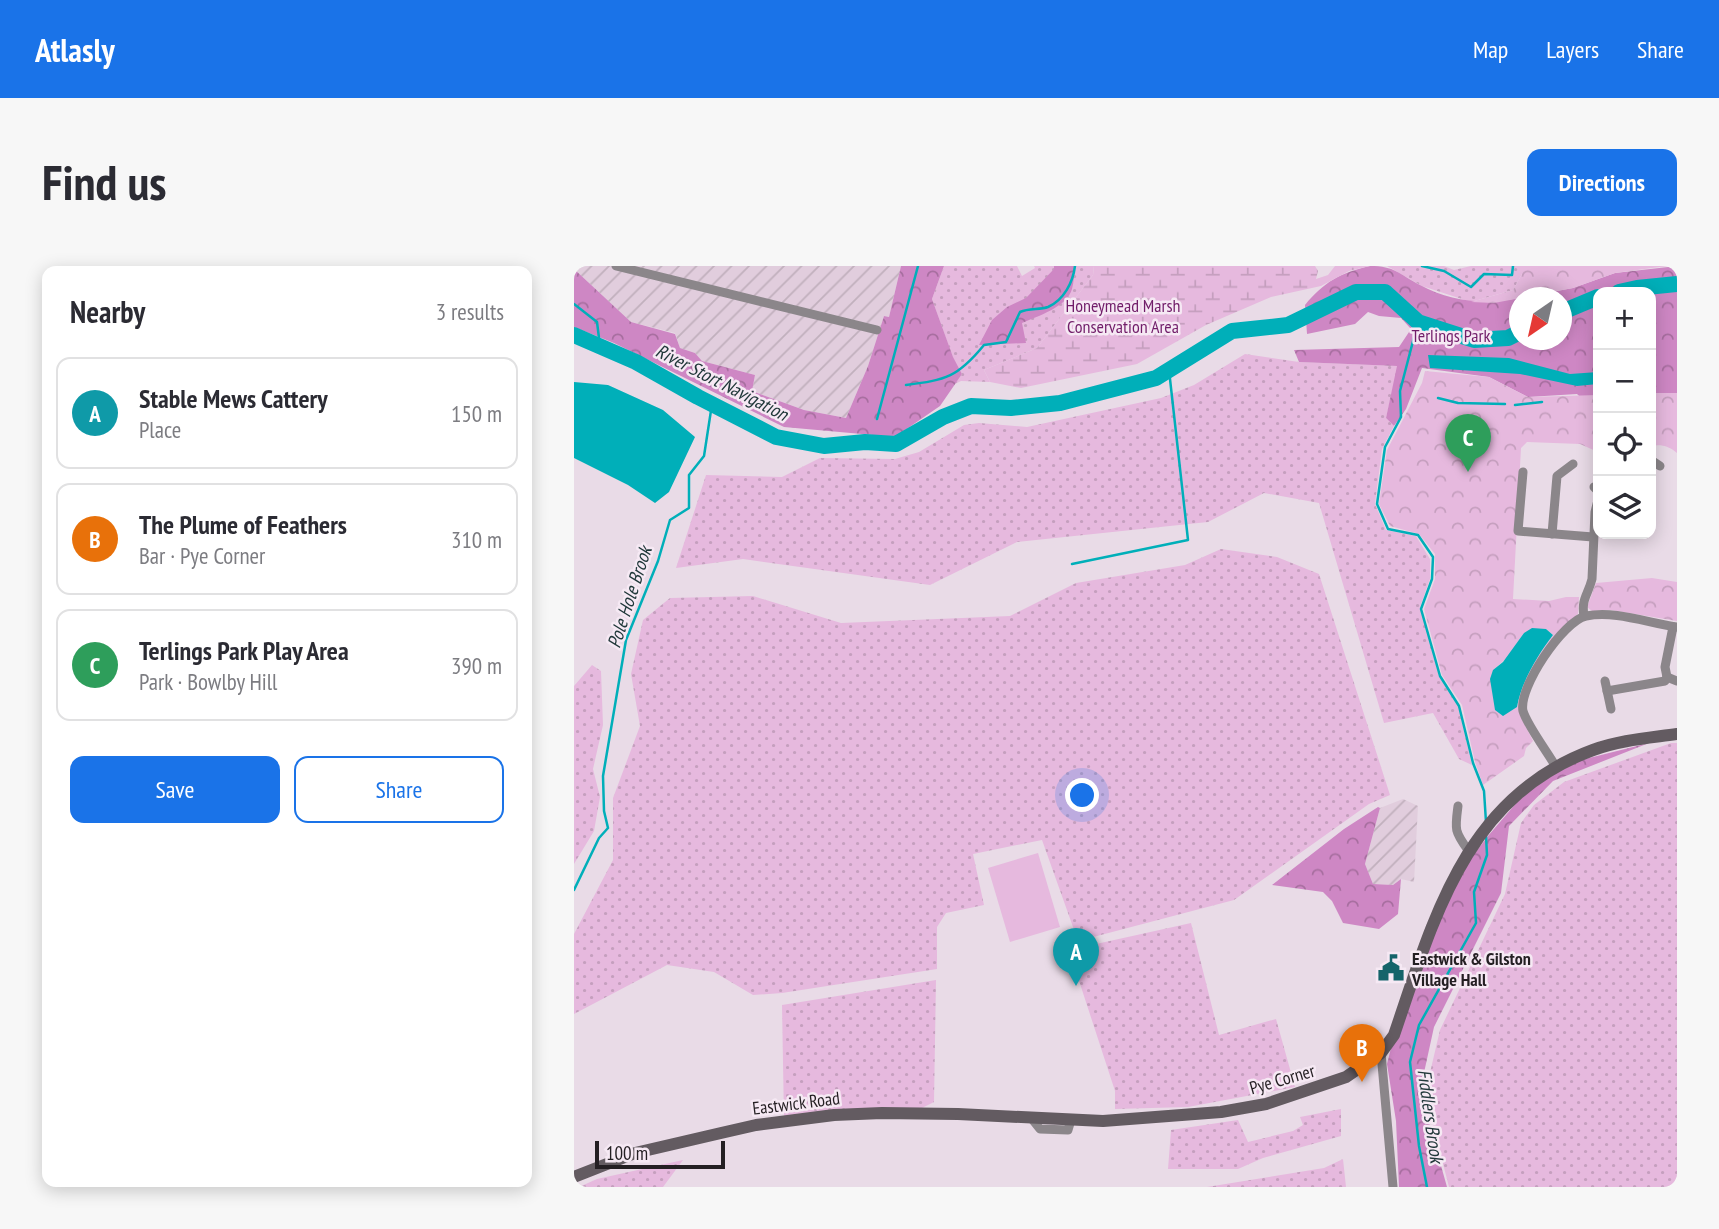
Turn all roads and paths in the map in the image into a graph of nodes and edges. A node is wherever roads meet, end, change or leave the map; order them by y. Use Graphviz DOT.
graph roads {
  1 [pos="618,266"];
  2 [pos="877,330"];
  3 [pos="1656,463"];
  4 [pos="1573,464"];
  5 [pos="1660,466"];
  6 [pos="1523,472"];
  7 [pos="1552,534"];
  8 [pos="1593,537"];
  9 [pos="1594,539"];
  10 [pos="1584,616"];
  11 [pos="1675,627"];
  12 [pos="1667,677"];
  13 [pos="1605,681"];
  14 [pos="1677,681"];
  15 [pos="1607,691"];
  16 [pos="1611,709"];
  17 [pos="1677,734"];
  18 [pos="1556,767"];
  19 [pos="1458,806"];
  20 [pos="1468,850"];
  21 [pos="1381,1053"];
  22 [pos="1031,1119"];
  23 [pos="574,1177"];
  24 [pos="1393,1187"];
  1 -- 2 [label="street"];
  3 -- 5 [label="street"];
  4 -- 7 [label="street"];
  6 -- 7 [label="street"];
  7 -- 8 [label="street"];
  9 -- 10 [label="street"];
  10 -- 11 [label="street"];
  10 -- 18 [label="street"];
  11 -- 12 [label="street"];
  12 -- 14 [label="street"];
  12 -- 15 [label="street"];
  13 -- 15 [label="street"];
  15 -- 16 [label="street"];
  17 -- 18 [label="street"];
  18 -- 20 [label="street, Pye Corner"];
  19 -- 20 [label="street"];
  20 -- 21 [label="street, Pye Corner"];
  21 -- 22 [label="street, Pye Corner"];
  21 -- 24 [label="street"];
  22 -- 23 [label="street, Eastwick Road"];
}
